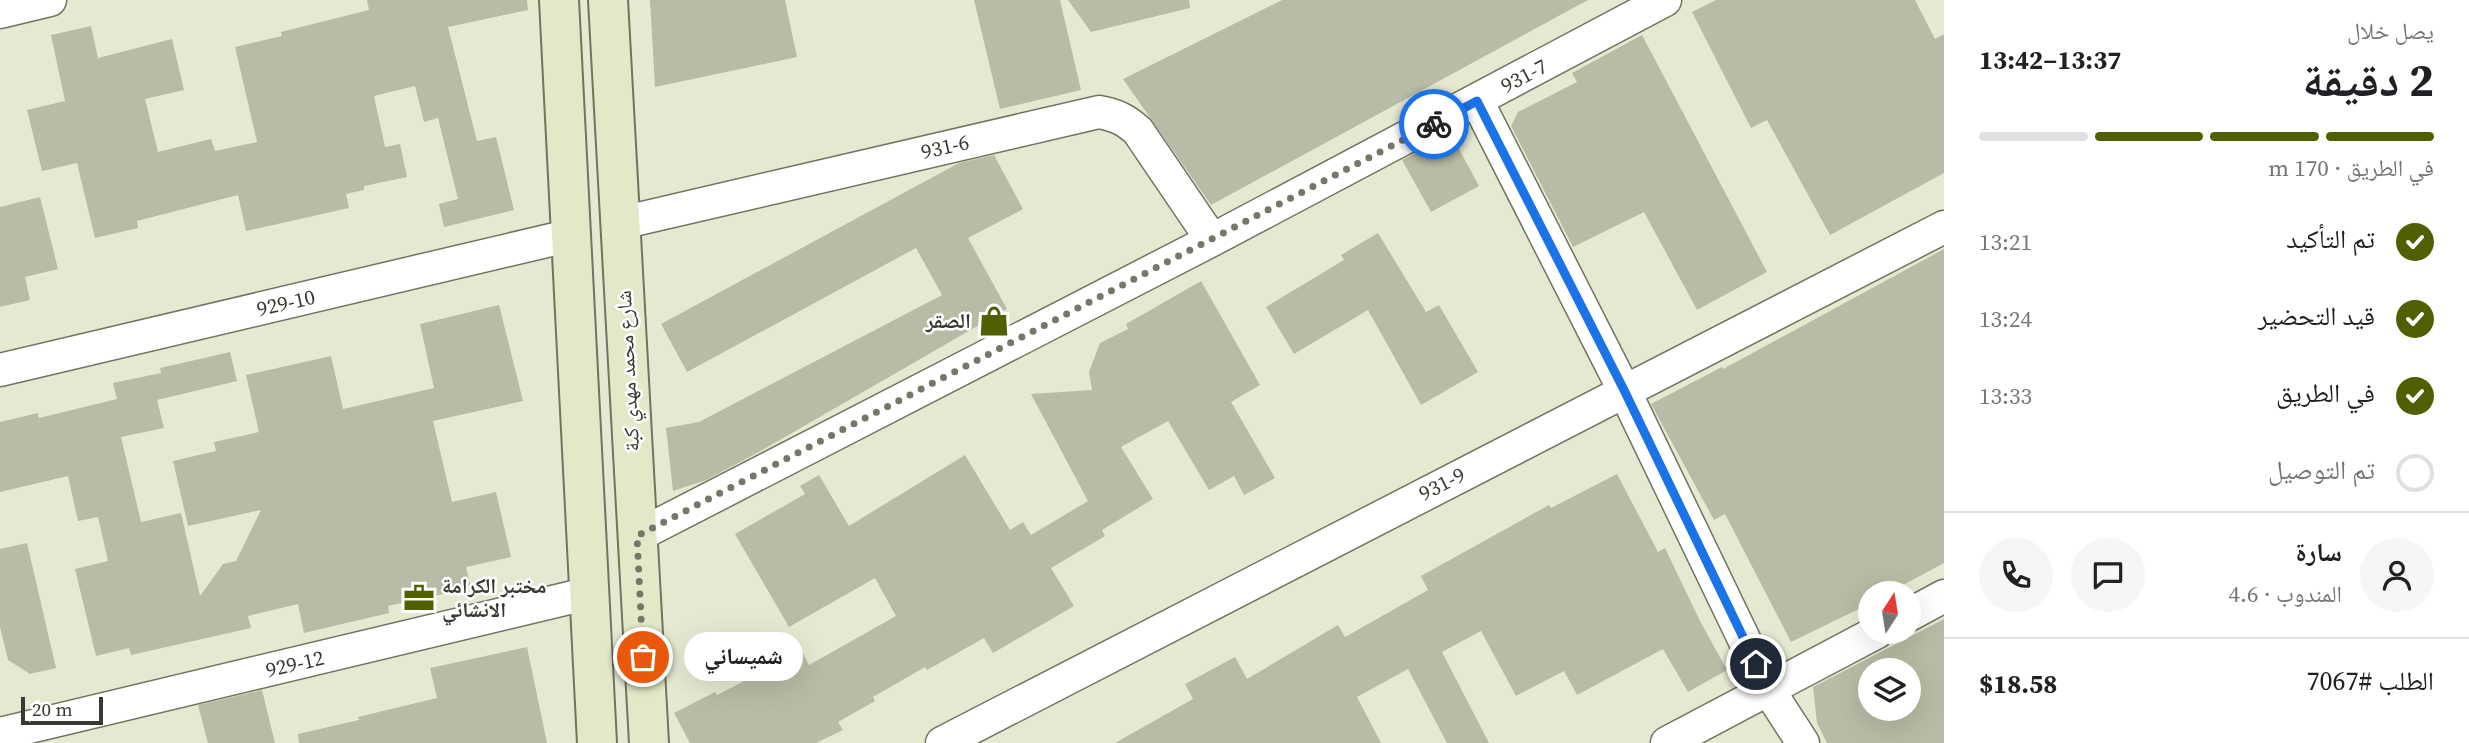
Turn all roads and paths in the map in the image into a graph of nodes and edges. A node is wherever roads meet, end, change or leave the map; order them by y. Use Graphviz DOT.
graph roads {
  1 [pos="50,0"];
  2 [pos="559,0"];
  3 [pos="608,0"];
  4 [pos="1665,0"];
  5 [pos="0,12"];
  6 [pos="1477,101"];
  7 [pos="621,223"];
  8 [pos="1944,227"];
  9 [pos="572,235"];
  10 [pos="1212,240"];
  11 [pos="0,370"];
  12 [pos="1624,390"];
  13 [pos="637,536"];
  14 [pos="590,593"];
  15 [pos="1944,596"];
  16 [pos="1922,608"];
  17 [pos="1858,642"];
  18 [pos="1768,689"];
  19 [pos="595,695"];
  20 [pos="646,705"];
  21 [pos="0,734"];
  22 [pos="597,743"];
  23 [pos="649,743"];
  24 [pos="942,743"];
  25 [pos="1667,743"];
  26 [pos="1803,743"];
  1 -- 5 [label="street"];
  2 -- 9 [label="street"];
  3 -- 7 [label="street, شارع محمد مهدي كبة"];
  4 -- 6 [label="street, 931-7"];
  6 -- 10 [label="street, 931-7"];
  6 -- 12 [label="street"];
  7 -- 10 [label="street, 931-6"];
  7 -- 13 [label="street, شارع محمد مهدي كبة"];
  8 -- 12 [label="street, 931-9"];
  9 -- 11 [label="street, 929-10"];
  9 -- 14 [label="street"];
  10 -- 13 [label="street, 931-7"];
  12 -- 18 [label="street"];
  12 -- 24 [label="street, 931-9"];
  13 -- 20 [label="street, شارع محمد مهدي كبة"];
  14 -- 19 [label="street"];
  14 -- 21 [label="street, 929-12"];
  15 -- 16 [label="street"];
  17 -- 18 [label="street"];
  18 -- 25 [label="street"];
  18 -- 26 [label="street"];
  19 -- 20 [label="street"];
  19 -- 22 [label="street"];
  20 -- 23 [label="street, شارع محمد مهدي كبة"];
}
